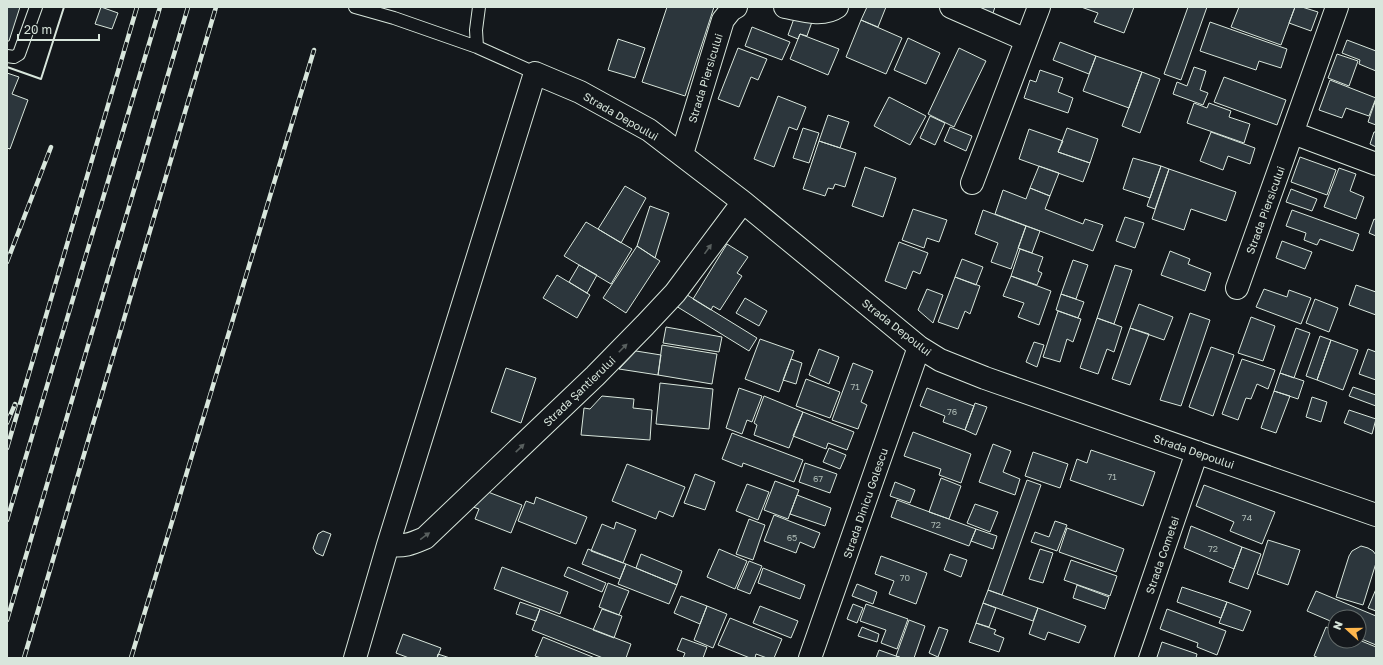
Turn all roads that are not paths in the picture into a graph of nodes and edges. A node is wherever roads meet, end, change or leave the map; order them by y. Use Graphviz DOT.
graph roads {
  1 [pos="36,7"];
  2 [pos="355,7"];
  3 [pos="478,7"];
  4 [pos="736,7"];
  5 [pos="785,7"];
  6 [pos="837,7"];
  7 [pos="951,7"];
  8 [pos="1039,7"];
  9 [pos="1337,7"];
  10 [pos="1026,40"];
  11 [pos="476,47"];
  12 [pos="7,56"];
  13 [pos="535,73"];
  14 [pos="1292,133"];
  15 [pos="682,154"];
  16 [pos="1376,164"];
  17 [pos="972,183"];
  18 [pos="743,202"];
  19 [pos="1237,288"];
  20 [pos="919,347"];
  21 [pos="1197,452"];
  22 [pos="1376,515"];
  23 [pos="388,545"];
  24 [pos="355,658"];
  25 [pos="810,658"];
  26 [pos="1126,658"];
  1 -- 12 [label="lane"];
  2 -- 11 [label="lane"];
  3 -- 11 [label="lane"];
  4 -- 15 [label="street, Strada Piersicului"];
  5 -- 6 [label="street"];
  7 -- 10 [label="street"];
  8 -- 10 [label="street"];
  9 -- 14 [label="street, Strada Piersicului"];
  10 -- 17 [label="street"];
  11 -- 13 [label="lane"];
  13 -- 15 [label="street, Strada Depoului"];
  13 -- 23 [label="street"];
  14 -- 16 [label="street"];
  14 -- 19 [label="street, Strada Piersicului"];
  15 -- 18 [label="street, Strada Depoului"];
  18 -- 20 [label="street, Strada Depoului"];
  23 -- 18 [label="street, Strada Șantierului, one-way"];
  20 -- 21 [label="street, Strada Depoului"];
  20 -- 25 [label="street, Strada Dinicu Golescu"];
  21 -- 22 [label="street, Strada Depoului"];
  21 -- 26 [label="street, Strada Cometei"];
  23 -- 24 [label="street"];
}
